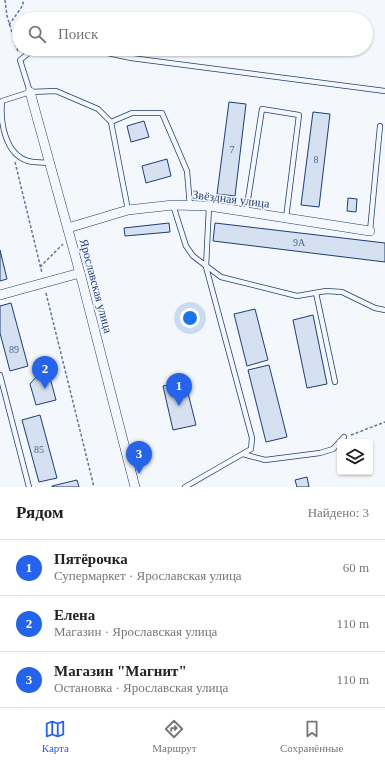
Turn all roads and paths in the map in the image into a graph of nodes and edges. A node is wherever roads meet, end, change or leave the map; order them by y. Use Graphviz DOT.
graph roads {
  1 [pos="5,0"];
  2 [pos="23,0"];
  3 [pos="18,12"];
  4 [pos="12,21"];
  5 [pos="9,25"];
  6 [pos="12,35"];
  7 [pos="19,56"];
  8 [pos="25,56"];
  9 [pos="122,56"];
  10 [pos="20,60"];
  11 [pos="385,91"];
  12 [pos="30,92"];
  13 [pos="1,101"];
  14 [pos="111,122"];
  15 [pos="380,126"];
  16 [pos="12,150"];
  17 [pos="50,163"];
  18 [pos="173,206"];
  19 [pos="190,206"];
  20 [pos="209,206"];
  21 [pos="128,210"];
  22 [pos="246,212"];
  23 [pos="286,218"];
  24 [pos="68,228"];
  25 [pos="370,231"];
  26 [pos="64,242"];
  27 [pos="40,267"];
  28 [pos="206,267"];
  29 [pos="80,273"];
  30 [pos="44,283"];
  31 [pos="316,293"];
  32 [pos="0,295"];
  33 [pos="385,310"];
  34 [pos="0,375"];
  35 [pos="334,382"];
  36 [pos="385,422"];
  37 [pos="344,437"];
  38 [pos="243,454"];
  39 [pos="28,487"];
  40 [pos="94,487"];
  41 [pos="135,487"];
  42 [pos="184,487"];
  1 -- 5 [label="path"];
  2 -- 3 [label="path"];
  4 -- 5 [label="path"];
  5 -- 6 [label="path"];
  7 -- 10 [label="path"];
  8 -- 10 [label="lane"];
  9 -- 11 [label="lane"];
  10 -- 12 [label="lane"];
  12 -- 13 [label="lane"];
  12 -- 14 [label="lane"];
  12 -- 17 [label="street, Ярославская улица"];
  13 -- 16 [label="lane"];
  14 -- 19 [label="lane"];
  14 -- 21 [label="lane"];
  15 -- 25 [label="lane"];
  16 -- 17 [label="lane"];
  16 -- 27 [label="path"];
  17 -- 24 [label="street, Ярославская улица"];
  18 -- 19 [label="street, Звёздная улица"];
  18 -- 21 [label="street, Звёздная улица"];
  18 -- 28 [label="lane"];
  19 -- 20 [label="street, Звёздная улица"];
  20 -- 22 [label="street, Звёздная улица"];
  20 -- 28 [label="lane"];
  21 -- 24 [label="street, Звёздная улица"];
  22 -- 23 [label="street, Звёздная улица"];
  22 -- 23 [label="lane"];
  23 -- 25 [label="street, Звёздная улица"];
  24 -- 29 [label="street, Ярославская улица"];
  26 -- 27 [label="path"];
  27 -- 30 [label="path"];
  28 -- 31 [label="lane"];
  28 -- 38 [label="lane"];
  29 -- 30 [label="street"];
  29 -- 41 [label="street, Ярославская улица"];
  30 -- 32 [label="street"];
  30 -- 40 [label="path"];
  31 -- 33 [label="lane"];
  31 -- 35 [label="lane"];
  34 -- 39 [label="lane"];
  36 -- 37 [label="path"];
  37 -- 38 [label="lane"];
  38 -- 42 [label="lane"];
}
